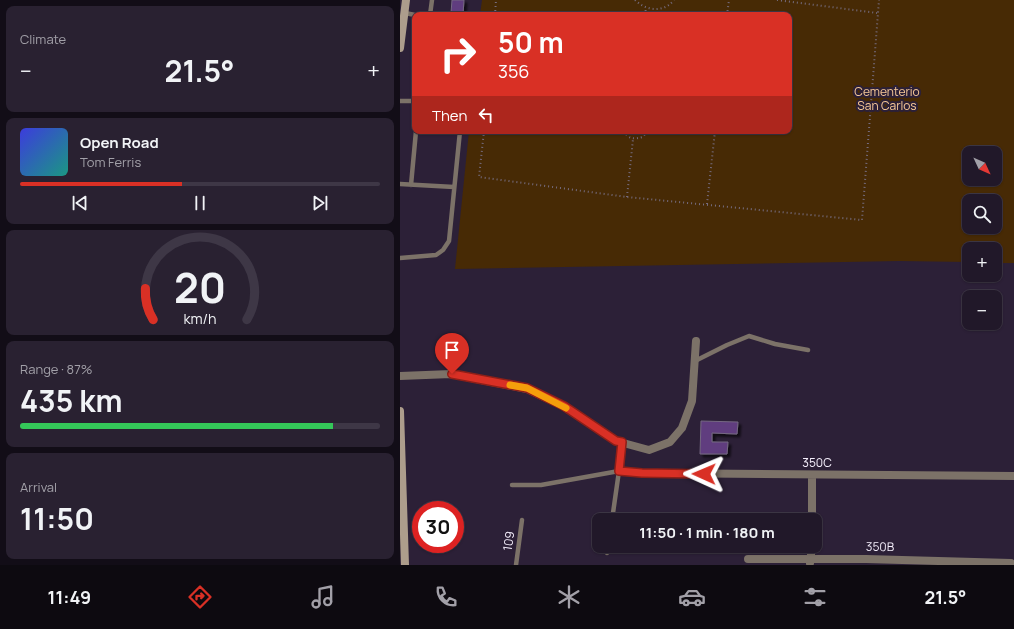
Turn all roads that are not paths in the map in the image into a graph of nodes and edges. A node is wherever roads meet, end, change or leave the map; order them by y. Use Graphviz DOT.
graph roads {
  1 [pos="406,0"];
  2 [pos="432,0"];
  3 [pos="430,12"];
  4 [pos="405,13"];
  5 [pos="412,14"];
  6 [pos="400,48"];
  7 [pos="400,101"];
  8 [pos="412,101"];
  9 [pos="416,134"];
  10 [pos="460,134"];
  11 [pos="400,184"];
  12 [pos="411,185"];
  13 [pos="454,187"];
  14 [pos="400,258"];
  15 [pos="696,341"];
  16 [pos="808,350"];
  17 [pos="695,361"];
  18 [pos="400,376"];
  19 [pos="400,411"];
  20 [pos="622,442"];
  21 [pos="619,471"];
  22 [pos="812,475"];
  23 [pos="1014,476"];
  24 [pos="512,484"];
  25 [pos="613,513"];
  26 [pos="812,513"];
  27 [pos="522,520"];
  28 [pos="748,559"];
  29 [pos="810,562"];
  30 [pos="1011,564"];
  31 [pos="405,565"];
  32 [pos="516,565"];
  1 -- 4 [label="main road"];
  2 -- 3 [label="lane"];
  4 -- 5 [label="lane"];
  4 -- 6 [label="main road"];
  7 -- 8 [label="lane"];
  9 -- 12 [label="lane"];
  10 -- 13 [label="lane"];
  11 -- 12 [label="lane"];
  12 -- 13 [label="lane"];
  13 -- 14 [label="lane"];
  15 -- 17 [label="street"];
  16 -- 17 [label="lane"];
  17 -- 20 [label="street"];
  18 -- 20 [label="street"];
  19 -- 31 [label="main road"];
  20 -- 21 [label="street"];
  21 -- 22 [label="street, 350C"];
  21 -- 24 [label="lane"];
  21 -- 25 [label="lane"];
  22 -- 23 [label="street, 350C"];
  22 -- 26 [label="street"];
  27 -- 32 [label="lane, 109"];
  28 -- 29 [label="street, 350B"];
  29 -- 30 [label="street, 350B"];
}
